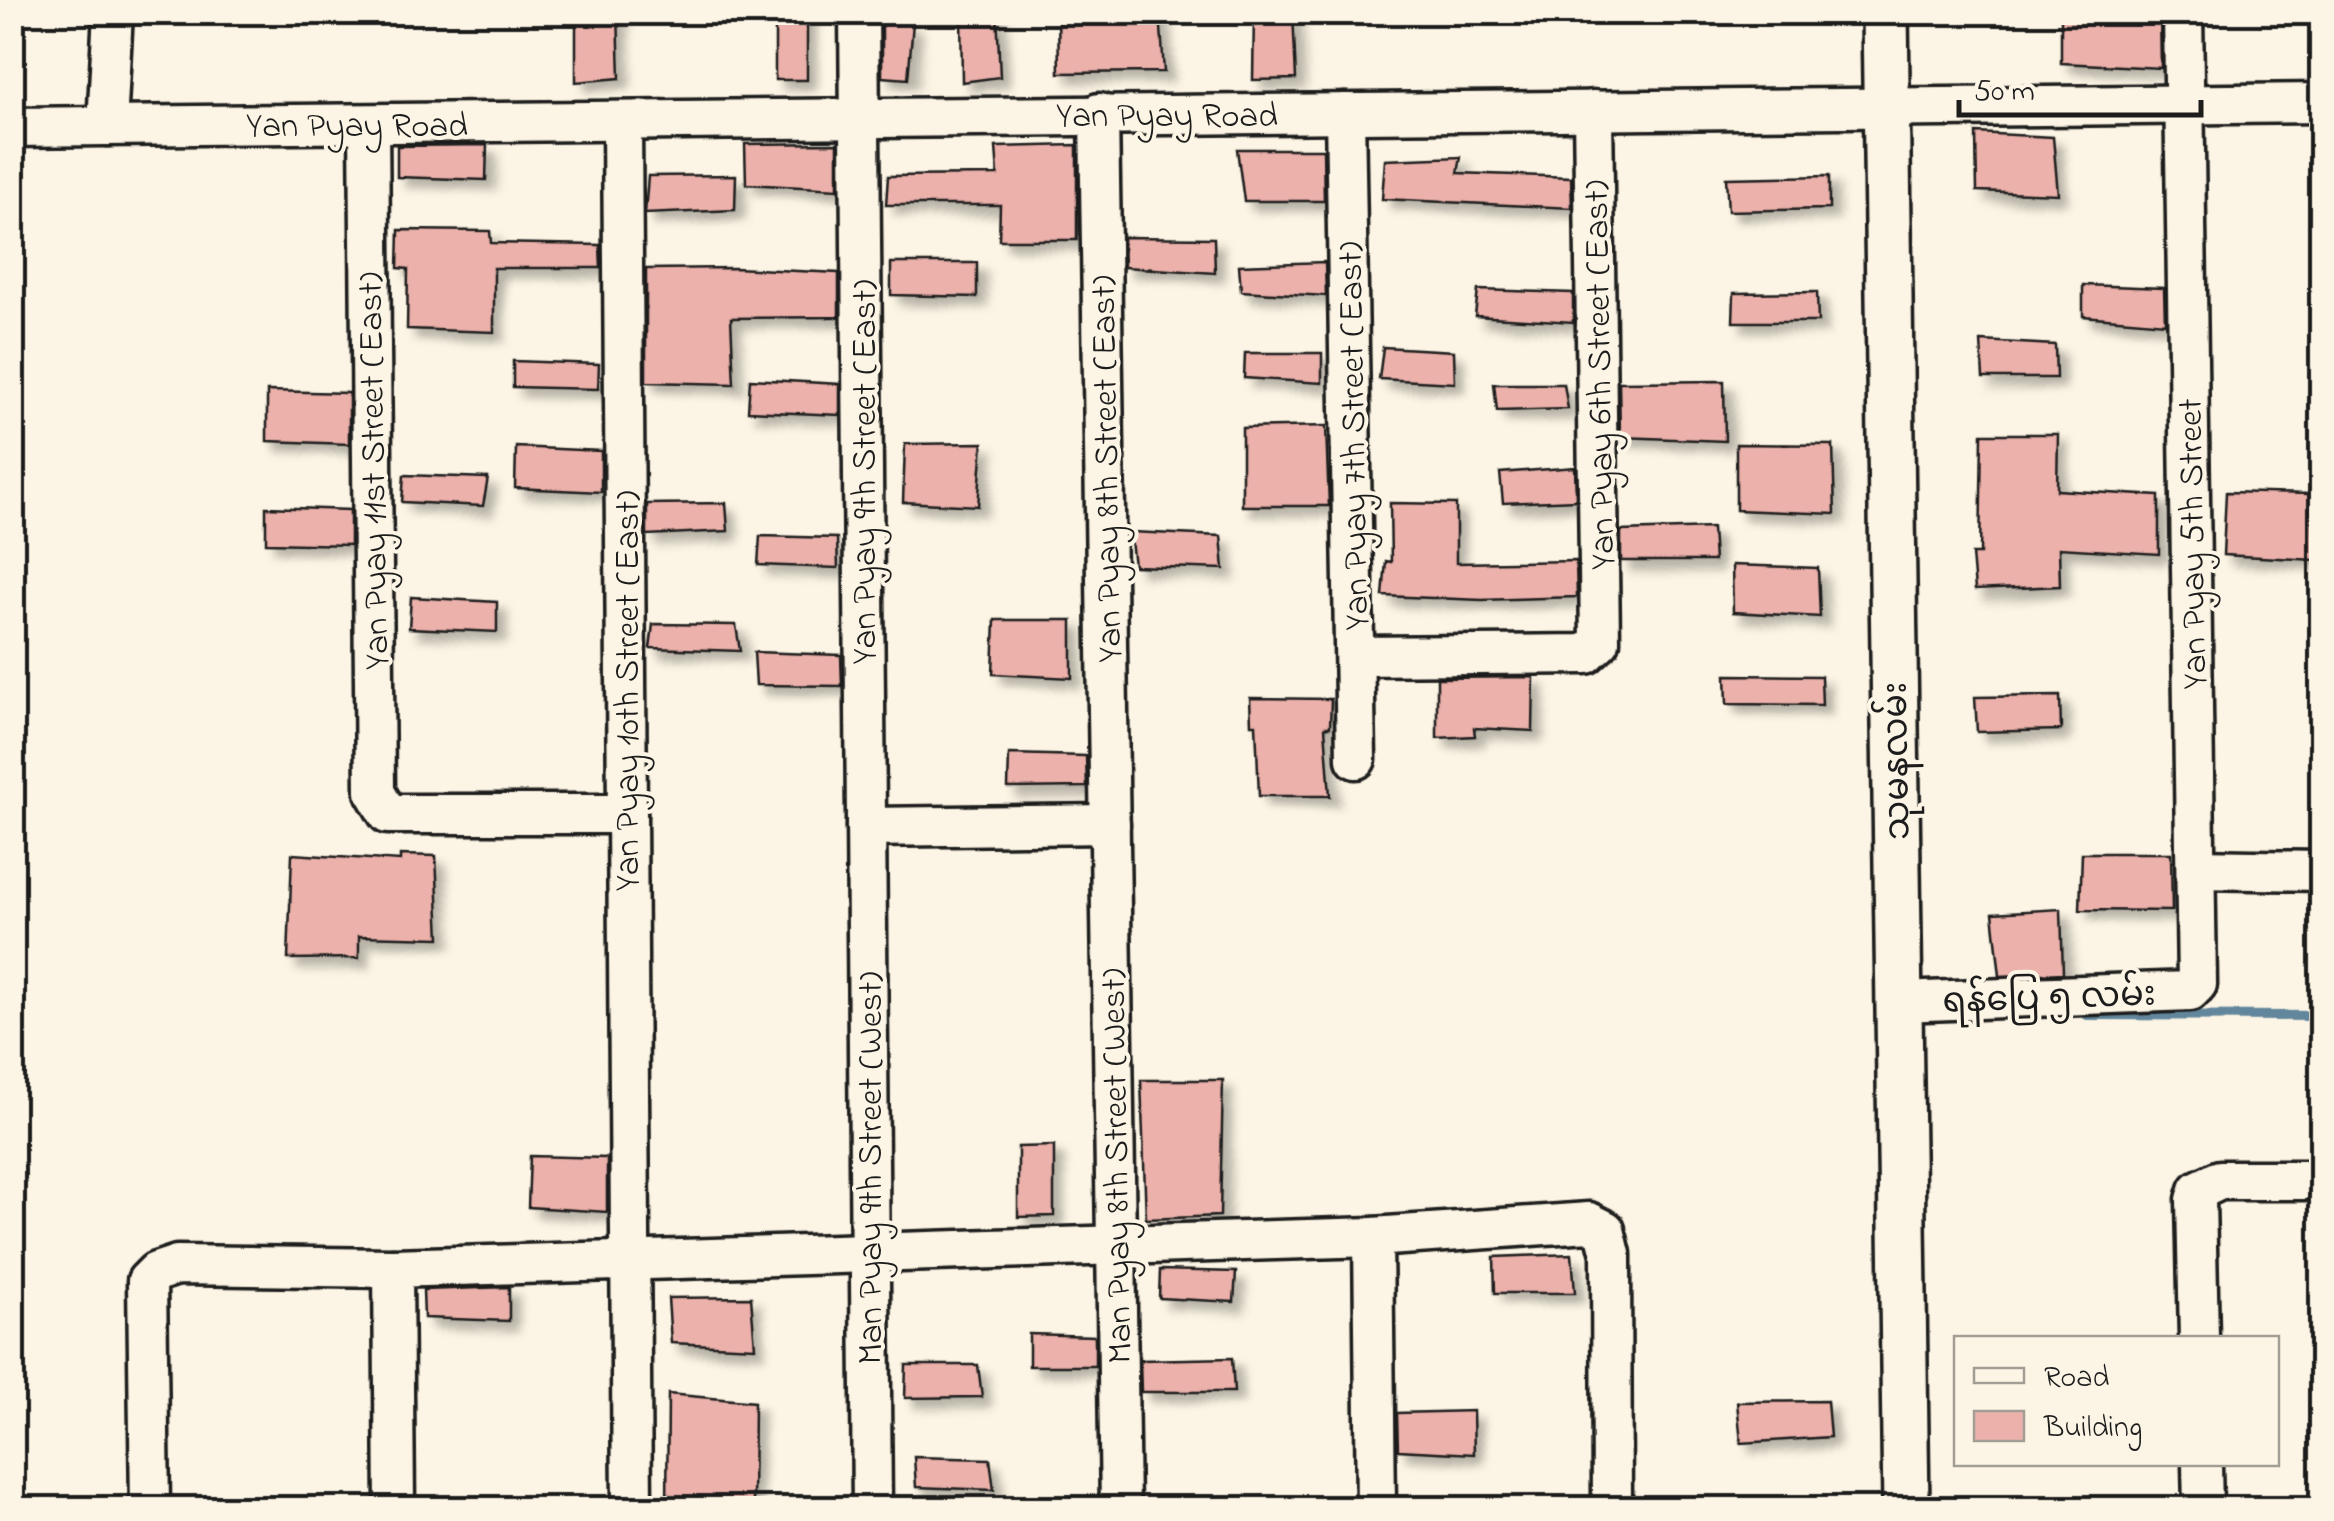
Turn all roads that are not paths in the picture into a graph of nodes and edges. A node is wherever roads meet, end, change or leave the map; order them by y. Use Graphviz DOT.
graph roads {
  1 [pos="113,12"];
  2 [pos="860,12"];
  3 [pos="1885,12"];
  4 [pos="2183,12"];
  5 [pos="2184,103"];
  6 [pos="2322,103"];
  7 [pos="1886,106"];
  8 [pos="1592,110"];
  9 [pos="1099,113"];
  10 [pos="1345,113"];
  11 [pos="860,118"];
  12 [pos="622,123"];
  13 [pos="369,124"];
  14 [pos="107,126"];
  15 [pos="12,127"];
  16 [pos="1356,656"];
  17 [pos="1356,759"];
  18 [pos="627,814"];
  19 [pos="1110,824"];
  20 [pos="866,827"];
  21 [pos="2196,869"];
  22 [pos="2322,871"];
  23 [pos="2197,984"];
  24 [pos="1899,1002"];
  25 [pos="2322,1180"];
  26 [pos="1372,1237"];
  27 [pos="1116,1245"];
  28 [pos="869,1252"];
  29 [pos="630,1260"];
  30 [pos="393,1268"];
  31 [pos="2199,1336"];
  32 [pos="2202,1466"];
  33 [pos="150,1508"];
  34 [pos="395,1508"];
  35 [pos="632,1508"];
  36 [pos="872,1508"];
  37 [pos="1120,1508"];
  38 [pos="1376,1508"];
  39 [pos="1612,1508"];
  40 [pos="1906,1508"];
  41 [pos="2203,1508"];
  1 -- 14 [label="street"];
  2 -- 11 [label="street, Yan Pyay 9th Street (East)"];
  3 -- 7 [label="street, သုမနလမ်း"];
  4 -- 5 [label="street, Yan Pyay 5th Street"];
  5 -- 6 [label="street, Yan Pyay Road"];
  5 -- 7 [label="street, Yan Pyay Road"];
  5 -- 21 [label="street, Yan Pyay 5th Street"];
  7 -- 8 [label="street, Yan Pyay Road"];
  7 -- 24 [label="street, သုမနလမ်း"];
  8 -- 10 [label="street, Yan Pyay Road"];
  8 -- 16 [label="street, Yan Pyay 6th Street (East)"];
  9 -- 10 [label="street, Yan Pyay Road"];
  9 -- 11 [label="street, Yan Pyay Road"];
  9 -- 19 [label="street, Yan Pyay 8th Street (East)"];
  10 -- 16 [label="street, Yan Pyay 7th Street (East)"];
  11 -- 12 [label="street, Yan Pyay Road"];
  11 -- 20 [label="street, Yan Pyay 9th Street (East)"];
  12 -- 13 [label="street, Yan Pyay Road"];
  12 -- 18 [label="street, Yan Pyay 10th Street (East)"];
  13 -- 14 [label="street, Yan Pyay Road"];
  13 -- 18 [label="street, Yan Pyay 11st Street (East)"];
  14 -- 15 [label="street, Yan Pyay Road"];
  16 -- 17 [label="street, Yan Pyay 7th Street (East)"];
  18 -- 29 [label="street, Yan Pyay 10th Street (East)"];
  19 -- 20 [label="street"];
  19 -- 27 [label="street, Man Pyay 8th Street (West)"];
  20 -- 28 [label="street, Man Pyay 9th Street (West)"];
  21 -- 22 [label="street"];
  21 -- 23 [label="street, Yan Pyay 5th Street"];
  23 -- 24 [label="street, ရန်ပြေ ၅ လမ်း"];
  24 -- 40 [label="street, သုမနလမ်း"];
  25 -- 31 [label="street"];
  26 -- 27 [label="street"];
  26 -- 38 [label="street"];
  26 -- 39 [label="street"];
  27 -- 28 [label="street"];
  27 -- 37 [label="street, Man Pyay 8th Street (West)"];
  28 -- 29 [label="street"];
  28 -- 36 [label="street, Man Pyay 9th Street (West)"];
  29 -- 30 [label="street"];
  29 -- 35 [label="street, Yan Pyay 10th Street (East)"];
  30 -- 33 [label="street"];
  30 -- 34 [label="street"];
  32 -- 41 [label="street"];
}
